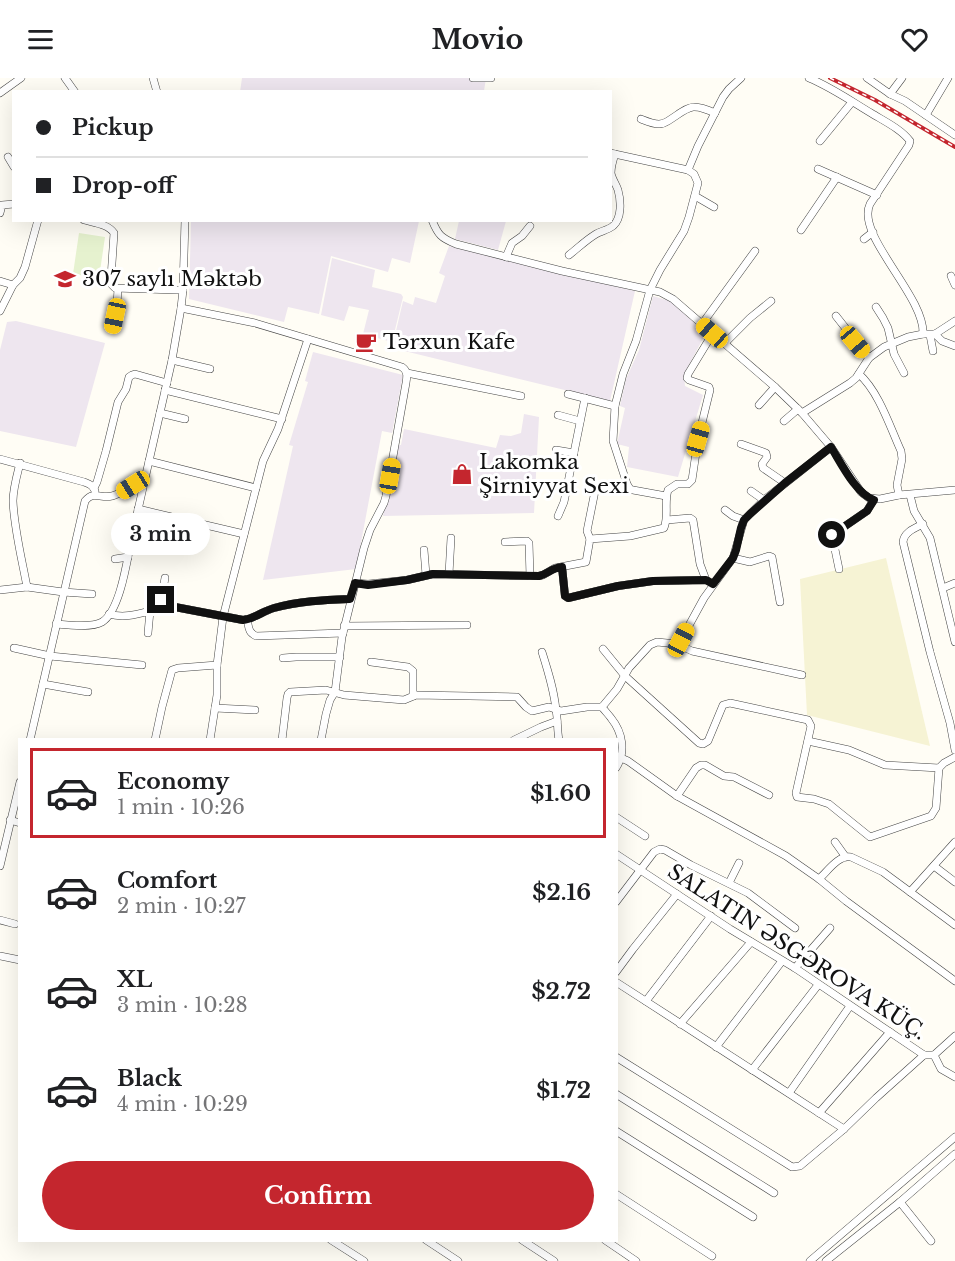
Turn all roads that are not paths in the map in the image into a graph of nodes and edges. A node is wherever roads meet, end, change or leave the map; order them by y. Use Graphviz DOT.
graph roads {
  1 [pos="21,78"];
  2 [pos="473,78"];
  3 [pos="491,78"];
  4 [pos="741,78"];
  5 [pos="808,78"];
  6 [pos="867,78"];
  7 [pos="902,78"];
  8 [pos="948,78"];
  9 [pos="12,84"];
  10 [pos="16,90"];
  11 [pos="0,93"];
  12 [pos="890,94"];
  13 [pos="852,102"];
  14 [pos="715,113"];
  15 [pos="926,115"];
  16 [pos="641,119"];
  17 [pos="955,135"];
  18 [pos="820,141"];
  19 [pos="613,153"];
  20 [pos="8,157"];
  21 [pos="12,164"];
  22 [pos="818,169"];
  23 [pos="688,170"];
  24 [pos="837,177"];
  25 [pos="612,180"];
  26 [pos="877,195"];
  27 [pos="695,196"];
  28 [pos="1,204"];
  29 [pos="714,207"];
  30 [pos="0,213"];
  31 [pos="37,222"];
  32 [pos="91,222"];
  33 [pos="185,222"];
  34 [pos="433,222"];
  35 [pos="530,226"];
  36 [pos="801,230"];
  37 [pos="873,232"];
  38 [pos="864,239"];
  39 [pos="755,251"];
  40 [pos="569,255"];
  41 [pos="506,257"];
  42 [pos="951,276"];
  43 [pos="0,281"];
  44 [pos="14,285"];
  45 [pos="955,285"];
  46 [pos="118,289"];
  47 [pos="183,290"];
  48 [pos="650,290"];
  49 [pos="771,301"];
  50 [pos="181,308"];
  51 [pos="876,308"];
  52 [pos="0,311"];
  53 [pos="836,316"];
  54 [pos="955,321"];
  55 [pos="702,324"];
  56 [pos="112,328"];
  57 [pos="712,333"];
  58 [pos="929,335"];
  59 [pos="308,339"];
  60 [pos="725,344"];
  61 [pos="891,344"];
  62 [pos="955,346"];
  63 [pos="933,351"];
  64 [pos="869,358"];
  65 [pos="172,360"];
  66 [pos="210,369"];
  67 [pos="407,373"];
  68 [pos="904,373"];
  69 [pos="859,374"];
  70 [pos="166,386"];
  71 [pos="775,387"];
  72 [pos="568,394"];
  73 [pos="521,396"];
  74 [pos="585,398"];
  75 [pos="759,405"];
  76 [pos="615,406"];
  77 [pos="800,411"];
  78 [pos="160,413"];
  79 [pos="558,415"];
  80 [pos="185,419"];
  81 [pos="282,419"];
  82 [pos="580,421"];
  83 [pos="784,421"];
  84 [pos="741,444"];
  85 [pos="831,447"];
  86 [pos="556,450"];
  87 [pos="574,453"];
  88 [pos="0,459"];
  89 [pos="149,461"];
  90 [pos="20,463"];
  91 [pos="144,483"];
  92 [pos="785,483"];
  93 [pos="596,486"];
  94 [pos="256,488"];
  95 [pos="955,490"];
  96 [pos="95,491"];
  97 [pos="752,491"];
  98 [pos="899,495"];
  99 [pos="910,495"];
  100 [pos="666,496"];
  101 [pos="764,500"];
  102 [pos="874,500"];
  103 [pos="138,509"];
  104 [pos="725,510"];
  105 [pos="558,516"];
  106 [pos="667,520"];
  107 [pos="744,520"];
  108 [pos="922,524"];
  109 [pos="244,534"];
  110 [pos="451,538"];
  111 [pos="590,539"];
  112 [pos="505,542"];
  113 [pos="131,544"];
  114 [pos="156,549"];
  115 [pos="424,550"];
  116 [pos="128,557"];
  117 [pos="733,558"];
  118 [pos="115,559"];
  119 [pos="562,567"];
  120 [pos="839,569"];
  121 [pos="449,574"];
  122 [pos="426,575"];
  123 [pos="530,576"];
  124 [pos="165,578"];
  125 [pos="710,582"];
  126 [pos="355,583"];
  127 [pos="955,583"];
  128 [pos="27,586"];
  129 [pos="943,588"];
  130 [pos="0,590"];
  131 [pos="63,592"];
  132 [pos="92,594"];
  133 [pos="350,599"];
  134 [pos="780,602"];
  135 [pos="161,608"];
  136 [pos="150,611"];
  137 [pos="109,614"];
  138 [pos="223,617"];
  139 [pos="247,619"];
  140 [pos="56,624"];
  141 [pos="467,625"];
  142 [pos="344,629"];
  143 [pos="148,633"];
  144 [pos="955,642"];
  145 [pos="677,644"];
  146 [pos="14,648"];
  147 [pos="603,649"];
  148 [pos="542,652"];
  149 [pos="50,656"];
  150 [pos="340,657"];
  151 [pos="283,658"];
  152 [pos="371,662"];
  153 [pos="142,665"];
  154 [pos="217,665"];
  155 [pos="802,675"];
  156 [pos="625,676"];
  157 [pos="43,684"];
  158 [pos="88,692"];
  159 [pos="335,692"];
  160 [pos="412,696"];
  161 [pos="602,707"];
  162 [pos="215,708"];
  163 [pos="255,710"];
  164 [pos="556,710"];
  165 [pos="557,721"];
  166 [pos="30,738"];
  167 [pos="155,738"];
  168 [pos="210,738"];
  169 [pos="282,738"];
  170 [pos="321,738"];
  171 [pos="518,738"];
  172 [pos="559,738"];
  173 [pos="808,741"];
  174 [pos="955,750"];
  175 [pos="955,757"];
  176 [pos="621,758"];
  177 [pos="618,764"];
  178 [pos="939,768"];
  179 [pos="18,790"];
  180 [pos="769,795"];
  181 [pos="677,796"];
  182 [pos="618,818"];
  183 [pos="10,820"];
  184 [pos="18,822"];
  185 [pos="645,836"];
  186 [pos="835,842"];
  187 [pos="955,842"];
  188 [pos="618,855"];
  189 [pos="845,856"];
  190 [pos="739,863"];
  191 [pos="0,866"];
  192 [pos="934,866"];
  193 [pos="641,870"];
  194 [pos="819,879"];
  195 [pos="955,882"];
  196 [pos="729,883"];
  197 [pos="910,892"];
  198 [pos="677,894"];
  199 [pos="618,899"];
  200 [pos="711,916"];
  201 [pos="0,920"];
  202 [pos="15,924"];
  203 [pos="955,925"];
  204 [pos="795,928"];
  205 [pos="830,928"];
  206 [pos="751,942"];
  207 [pos="0,956"];
  208 [pos="18,960"];
  209 [pos="782,961"];
  210 [pos="795,968"];
  211 [pos="618,969"];
  212 [pos="955,981"];
  213 [pos="618,983"];
  214 [pos="818,985"];
  215 [pos="646,1001"];
  216 [pos="850,1006"];
  217 [pos="680,1024"];
  218 [pos="890,1032"];
  219 [pos="955,1036"];
  220 [pos="716,1047"];
  221 [pos="924,1055"];
  222 [pos="934,1055"];
  223 [pos="618,1058"];
  224 [pos="752,1070"];
  225 [pos="955,1077"];
  226 [pos="789,1093"];
  227 [pos="618,1095"];
  228 [pos="819,1113"];
  229 [pos="844,1129"];
  230 [pos="618,1132"];
  231 [pos="955,1137"];
  232 [pos="955,1154"];
  233 [pos="935,1155"];
  234 [pos="943,1165"];
  235 [pos="774,1193"];
  236 [pos="618,1195"];
  237 [pos="900,1202"];
  238 [pos="753,1217"];
  239 [pos="931,1241"];
  240 [pos="334,1242"];
  241 [pos="429,1242"];
  242 [pos="525,1242"];
  243 [pos="607,1242"];
  244 [pos="712,1256"];
  245 [pos="364,1261"];
  246 [pos="458,1261"];
  247 [pos="554,1261"];
  248 [pos="636,1261"];
  249 [pos="810,1261"];
  250 [pos="826,1261"];
  1 -- 9 [label="street"];
  2 -- 3 [label="street"];
  4 -- 14 [label="street"];
  5 -- 13 [label="street"];
  6 -- 12 [label="street"];
  7 -- 12 [label="street"];
  8 -- 15 [label="street"];
  9 -- 10 [label="street"];
  9 -- 11 [label="street"];
  12 -- 15 [label="street"];
  13 -- 18 [label="street"];
  13 -- 26 [label="street"];
  14 -- 16 [label="street"];
  14 -- 23 [label="street"];
  15 -- 17 [label="street"];
  19 -- 23 [label="street"];
  20 -- 21 [label="street"];
  22 -- 24 [label="street"];
  23 -- 27 [label="street"];
  24 -- 26 [label="street"];
  24 -- 36 [label="street"];
  25 -- 40 [label="street"];
  26 -- 37 [label="street"];
  27 -- 29 [label="street"];
  27 -- 48 [label="street"];
  28 -- 30 [label="street"];
  31 -- 44 [label="street"];
  32 -- 46 [label="street"];
  33 -- 47 [label="street"];
  34 -- 41 [label="street"];
  35 -- 41 [label="street"];
  37 -- 38 [label="street"];
  37 -- 58 [label="street"];
  39 -- 55 [label="street"];
  41 -- 48 [label="street"];
  42 -- 45 [label="street"];
  43 -- 44 [label="street"];
  44 -- 52 [label="street"];
  46 -- 47 [label="street"];
  46 -- 56 [label="street"];
  47 -- 50 [label="street"];
  48 -- 55 [label="street"];
  48 -- 76 [label="street"];
  49 -- 60 [label="street"];
  50 -- 59 [label="street"];
  50 -- 65 [label="street"];
  51 -- 61 [label="street"];
  53 -- 64 [label="street"];
  54 -- 58 [label="street"];
  55 -- 57 [label="street"];
  57 -- 60 [label="street"];
  57 -- 100 [label="street"];
  58 -- 61 [label="street"];
  58 -- 62 [label="street"];
  58 -- 63 [label="street"];
  59 -- 67 [label="street"];
  59 -- 81 [label="street"];
  60 -- 71 [label="street"];
  61 -- 64 [label="street"];
  61 -- 68 [label="street"];
  64 -- 69 [label="street"];
  65 -- 66 [label="street"];
  65 -- 70 [label="street"];
  67 -- 73 [label="street"];
  67 -- 126 [label="street"];
  69 -- 77 [label="street"];
  69 -- 98 [label="street"];
  70 -- 78 [label="street"];
  70 -- 81 [label="street"];
  70 -- 96 [label="street"];
  71 -- 75 [label="street"];
  71 -- 77 [label="street"];
  72 -- 74 [label="street"];
  74 -- 76 [label="street"];
  74 -- 82 [label="street"];
  76 -- 100 [label="street"];
  77 -- 83 [label="street"];
  77 -- 85 [label="street"];
  78 -- 80 [label="street"];
  78 -- 89 [label="street"];
  79 -- 82 [label="street"];
  81 -- 94 [label="street"];
  82 -- 87 [label="street"];
  84 -- 92 [label="street"];
  85 -- 92 [label="street"];
  85 -- 102 [label="street"];
  86 -- 87 [label="street"];
  87 -- 105 [label="street"];
  88 -- 90 [label="street"];
  89 -- 91 [label="street"];
  89 -- 94 [label="street"];
  90 -- 96 [label="street"];
  90 -- 128 [label="street"];
  91 -- 96 [label="street"];
  91 -- 103 [label="street"];
  92 -- 101 [label="street"];
  93 -- 111 [label="street"];
  94 -- 109 [label="street"];
  95 -- 99 [label="street"];
  96 -- 131 [label="street"];
  97 -- 101 [label="street"];
  98 -- 99 [label="street"];
  98 -- 102 [label="street"];
  99 -- 108 [label="street"];
  100 -- 106 [label="street"];
  101 -- 107 [label="street"];
  102 -- 120 [label="street"];
  103 -- 109 [label="street"];
  103 -- 113 [label="street"];
  104 -- 107 [label="street"];
  106 -- 111 [label="street"];
  106 -- 125 [label="street"];
  107 -- 117 [label="street"];
  108 -- 129 [label="street"];
  108 -- 174 [label="street"];
  109 -- 138 [label="street"];
  110 -- 121 [label="street"];
  111 -- 119 [label="street"];
  112 -- 123 [label="street"];
  113 -- 114 [label="street"];
  113 -- 116 [label="street"];
  115 -- 122 [label="street"];
  116 -- 118 [label="street"];
  116 -- 137 [label="street"];
  117 -- 125 [label="street"];
  117 -- 134 [label="street"];
  119 -- 123 [label="street"];
  119 -- 125 [label="street"];
  121 -- 122 [label="street"];
  121 -- 123 [label="street"];
  122 -- 126 [label="street"];
  124 -- 135 [label="street"];
  125 -- 145 [label="street"];
  126 -- 133 [label="street"];
  127 -- 129 [label="street"];
  128 -- 130 [label="street"];
  128 -- 131 [label="street"];
  129 -- 144 [label="street"];
  131 -- 132 [label="street"];
  131 -- 140 [label="street"];
  133 -- 139 [label="street"];
  133 -- 142 [label="street"];
  135 -- 136 [label="street"];
  135 -- 138 [label="street"];
  136 -- 137 [label="street"];
  136 -- 143 [label="street"];
  137 -- 140 [label="street"];
  138 -- 139 [label="street"];
  138 -- 154 [label="street"];
  139 -- 142 [label="street"];
  140 -- 149 [label="street"];
  141 -- 142 [label="street"];
  142 -- 150 [label="street"];
  145 -- 155 [label="street"];
  145 -- 156 [label="street"];
  146 -- 149 [label="street"];
  147 -- 156 [label="street"];
  148 -- 164 [label="street"];
  149 -- 153 [label="street"];
  149 -- 157 [label="street"];
  150 -- 151 [label="street"];
  150 -- 159 [label="street"];
  152 -- 160 [label="street"];
  154 -- 162 [label="street"];
  154 -- 167 [label="street"];
  156 -- 161 [label="street"];
  156 -- 173 [label="street"];
  157 -- 158 [label="street"];
  157 -- 166 [label="street"];
  159 -- 160 [label="street"];
  159 -- 169 [label="street"];
  159 -- 170 [label="street"];
  160 -- 164 [label="street"];
  161 -- 164 [label="street"];
  161 -- 176 [label="street"];
  162 -- 163 [label="street"];
  162 -- 168 [label="street"];
  164 -- 165 [label="street"];
  165 -- 171 [label="street"];
  165 -- 172 [label="street"];
  173 -- 178 [label="street"];
  173 -- 178 [label="street"];
  175 -- 178 [label="street"];
  176 -- 177 [label="street"];
  176 -- 181 [label="street"];
  179 -- 183 [label="street"];
  180 -- 181 [label="street"];
  181 -- 194 [label="street"];
  182 -- 185 [label="street"];
  183 -- 184 [label="street"];
  183 -- 191 [label="street"];
  186 -- 189 [label="street"];
  187 -- 192 [label="street"];
  188 -- 193 [label="street"];
  189 -- 194 [label="street"];
  189 -- 197 [label="street"];
  190 -- 196 [label="street"];
  192 -- 195 [label="street"];
  192 -- 197 [label="street"];
  193 -- 196 [label="street"];
  193 -- 198 [label="street"];
  193 -- 199 [label="street"];
  194 -- 212 [label="street"];
  196 -- 204 [label="street"];
  197 -- 203 [label="street"];
  198 -- 200 [label="street"];
  198 -- 211 [label="street"];
  200 -- 206 [label="street"];
  200 -- 215 [label="street"];
  201 -- 202 [label="street"];
  205 -- 210 [label="street"];
  206 -- 209 [label="street"];
  206 -- 217 [label="street"];
  207 -- 208 [label="street"];
  209 -- 210 [label="street"];
  209 -- 220 [label="street"];
  210 -- 214 [label="street"];
  213 -- 215 [label="street"];
  214 -- 216 [label="street"];
  214 -- 224 [label="street"];
  215 -- 217 [label="street"];
  216 -- 218 [label="street"];
  216 -- 226 [label="street"];
  217 -- 220 [label="street"];
  218 -- 221 [label="street"];
  218 -- 228 [label="street"];
  219 -- 222 [label="street"];
  220 -- 224 [label="street"];
  221 -- 222 [label="street"];
  221 -- 229 [label="street"];
  222 -- 225 [label="street"];
  223 -- 229 [label="street"];
  224 -- 226 [label="street"];
  226 -- 228 [label="street"];
  227 -- 235 [label="street"];
  228 -- 229 [label="street"];
  230 -- 238 [label="street"];
  231 -- 233 [label="street"];
  232 -- 234 [label="street"];
  233 -- 234 [label="street"];
  233 -- 249 [label="street"];
  234 -- 237 [label="street"];
  236 -- 244 [label="street"];
  237 -- 239 [label="street"];
  237 -- 250 [label="street"];
  240 -- 245 [label="street"];
  241 -- 246 [label="street"];
  242 -- 247 [label="street"];
  243 -- 248 [label="street"];
}
